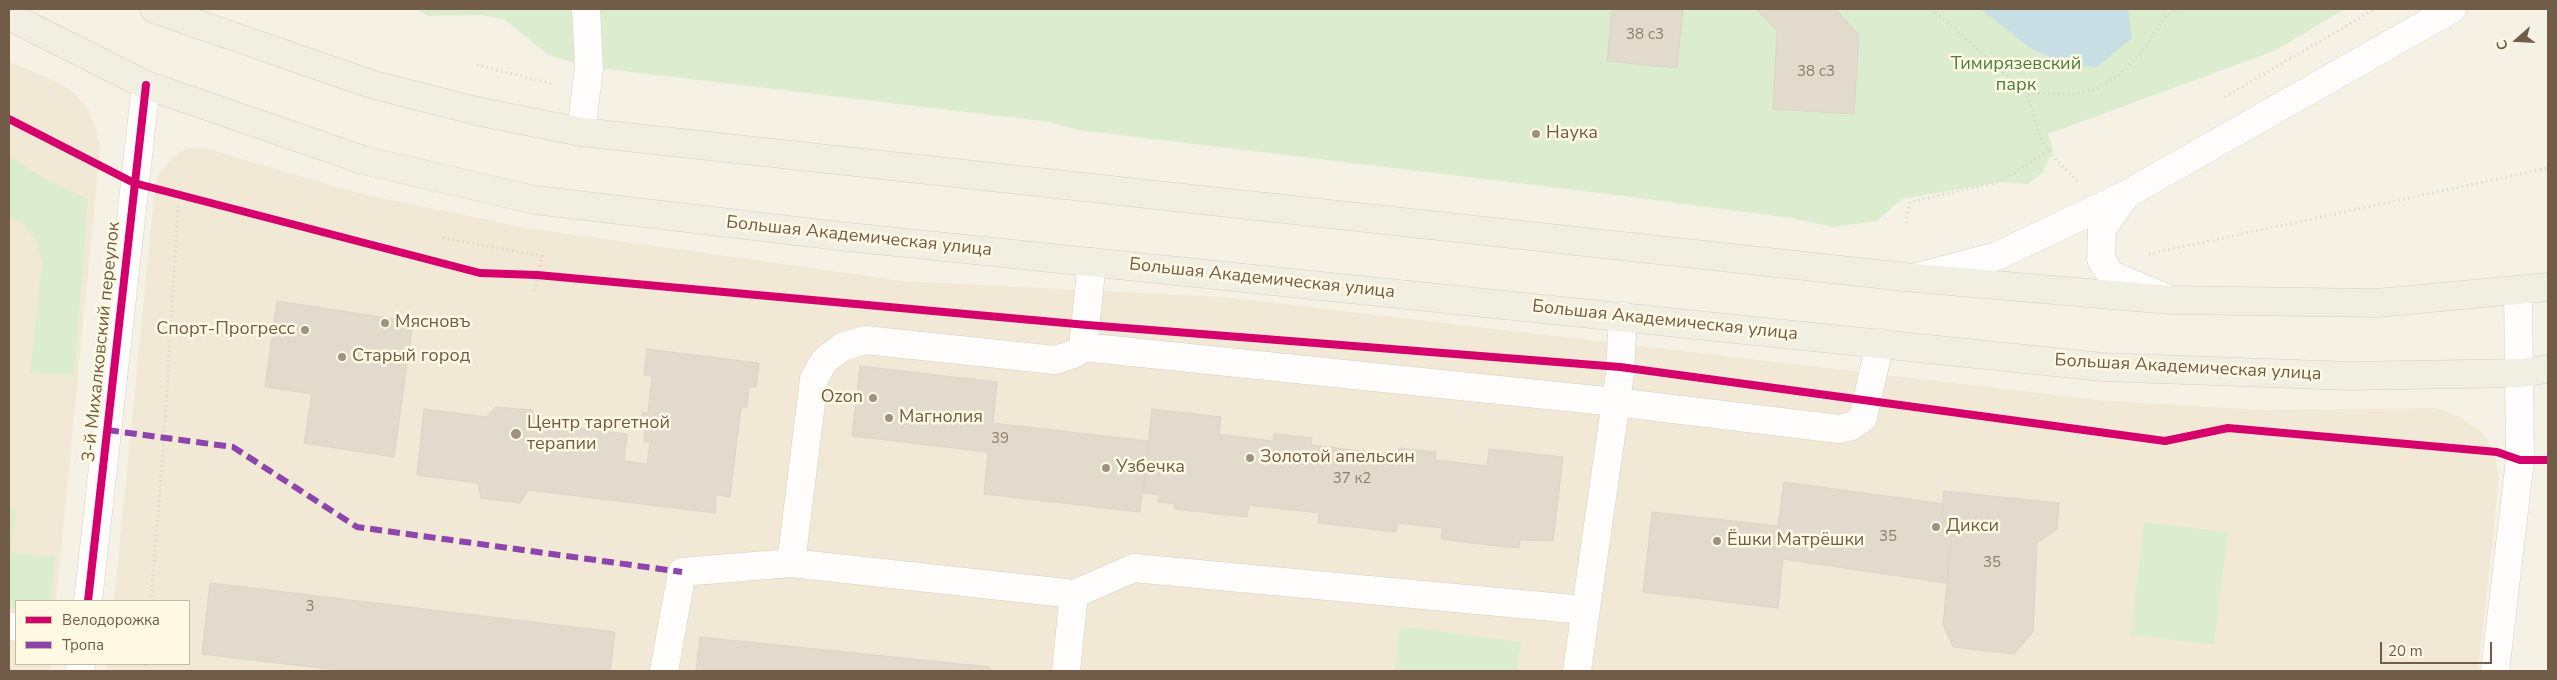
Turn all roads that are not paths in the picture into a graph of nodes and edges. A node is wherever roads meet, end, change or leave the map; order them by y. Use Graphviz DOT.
graph roads {
  1 [pos="154,9"];
  2 [pos="586,9"];
  3 [pos="2452,9"];
  4 [pos="9,16"];
  5 [pos="146,85"];
  6 [pos="581,132"];
  7 [pos="2126,194"];
  8 [pos="1092,262"];
  9 [pos="1914,278"];
  10 [pos="2548,287"];
  11 [pos="2518,291"];
  12 [pos="2170,300"];
  13 [pos="1623,316"];
  14 [pos="1880,343"];
  15 [pos="1083,347"];
  16 [pos="2548,369"];
  17 [pos="2521,373"];
  18 [pos="1615,402"];
  19 [pos="791,563"];
  20 [pos="1074,594"];
  21 [pos="88,600"];
  22 [pos="1584,610"];
  23 [pos="664,671"];
  24 [pos="1066,671"];
  25 [pos="1576,671"];
  26 [pos="2495,671"];
  1 -- 6 [label="main road"];
  2 -- 6 [label="street"];
  3 -- 7 [label="street"];
  4 -- 5 [label="main road, Большая Академическая улица"];
  5 -- 8 [label="main road, Большая Академическая улица"];
  5 -- 21 [label="street, 3-й Михалковский переулок"];
  6 -- 9 [label="main road"];
  7 -- 9 [label="street"];
  7 -- 12 [label="street"];
  8 -- 13 [label="main road, Большая Академическая улица"];
  8 -- 15 [label="street"];
  9 -- 12 [label="main road"];
  10 -- 11 [label="main road"];
  11 -- 12 [label="main road"];
  11 -- 17 [label="street"];
  13 -- 14 [label="main road, Большая Академическая улица"];
  13 -- 18 [label="street"];
  14 -- 17 [label="main road, Большая Академическая улица"];
  14 -- 18 [label="street"];
  15 -- 18 [label="street"];
  15 -- 19 [label="street"];
  16 -- 17 [label="main road, Большая Академическая улица"];
  17 -- 26 [label="street"];
  18 -- 22 [label="street"];
  19 -- 20 [label="street"];
  19 -- 23 [label="street"];
  20 -- 22 [label="street"];
  20 -- 24 [label="street"];
  22 -- 25 [label="street"];
}
